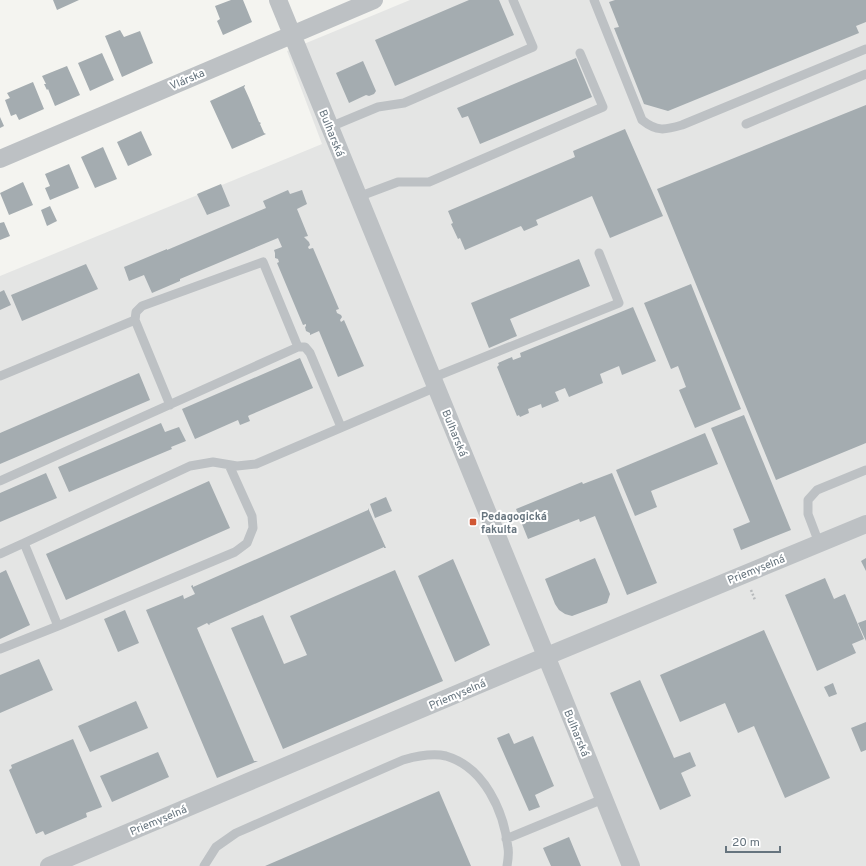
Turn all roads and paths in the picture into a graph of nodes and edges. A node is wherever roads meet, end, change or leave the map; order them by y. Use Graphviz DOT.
graph roads {
  1 [pos="278,0"];
  2 [pos="374,0"];
  3 [pos="513,0"];
  4 [pos="594,0"];
  5 [pos="292,35"];
  6 [pos="866,48"];
  7 [pos="580,53"];
  8 [pos="866,74"];
  9 [pos="746,124"];
  10 [pos="330,127"];
  11 [pos="0,159"];
  12 [pos="358,197"];
  13 [pos="599,253"];
  14 [pos="135,320"];
  15 [pos="298,347"];
  16 [pos="0,376"];
  17 [pos="434,382"];
  18 [pos="170,405"];
  19 [pos="341,427"];
  20 [pos="229,465"];
  21 [pos="866,470"];
  22 [pos="0,481"];
  23 [pos="866,524"];
  24 [pos="24,543"];
  25 [pos="819,543"];
  26 [pos="0,554"];
  27 [pos="58,626"];
  28 [pos="0,649"];
  29 [pos="546,656"];
  30 [pos="603,799"];
  31 [pos="506,839"];
  32 [pos="49,866"];
  33 [pos="204,866"];
  34 [pos="507,866"];
  35 [pos="630,866"];
  1 -- 5 [label="street, Bulharská"];
  2 -- 5 [label="street, Vlárska"];
  3 -- 10 [label="lane"];
  4 -- 6 [label="lane"];
  5 -- 10 [label="street, Bulharská"];
  5 -- 11 [label="street, Vlárska"];
  7 -- 12 [label="lane"];
  8 -- 9 [label="lane"];
  10 -- 12 [label="street, Bulharská"];
  12 -- 17 [label="street, Bulharská"];
  13 -- 17 [label="lane"];
  14 -- 15 [label="lane"];
  14 -- 16 [label="lane"];
  14 -- 18 [label="lane"];
  15 -- 18 [label="lane"];
  15 -- 19 [label="lane"];
  17 -- 19 [label="lane"];
  17 -- 29 [label="street, Bulharská"];
  18 -- 22 [label="lane"];
  19 -- 20 [label="lane"];
  20 -- 24 [label="lane"];
  20 -- 27 [label="lane"];
  21 -- 25 [label="lane"];
  23 -- 25 [label="street, Priemyselná"];
  24 -- 26 [label="lane"];
  24 -- 27 [label="lane"];
  25 -- 29 [label="street, Priemyselná"];
  27 -- 28 [label="lane"];
  29 -- 30 [label="street, Bulharská"];
  29 -- 32 [label="street, Priemyselná"];
  30 -- 31 [label="lane"];
  30 -- 35 [label="street, Bulharská"];
  31 -- 33 [label="lane"];
  31 -- 34 [label="lane"];
}
